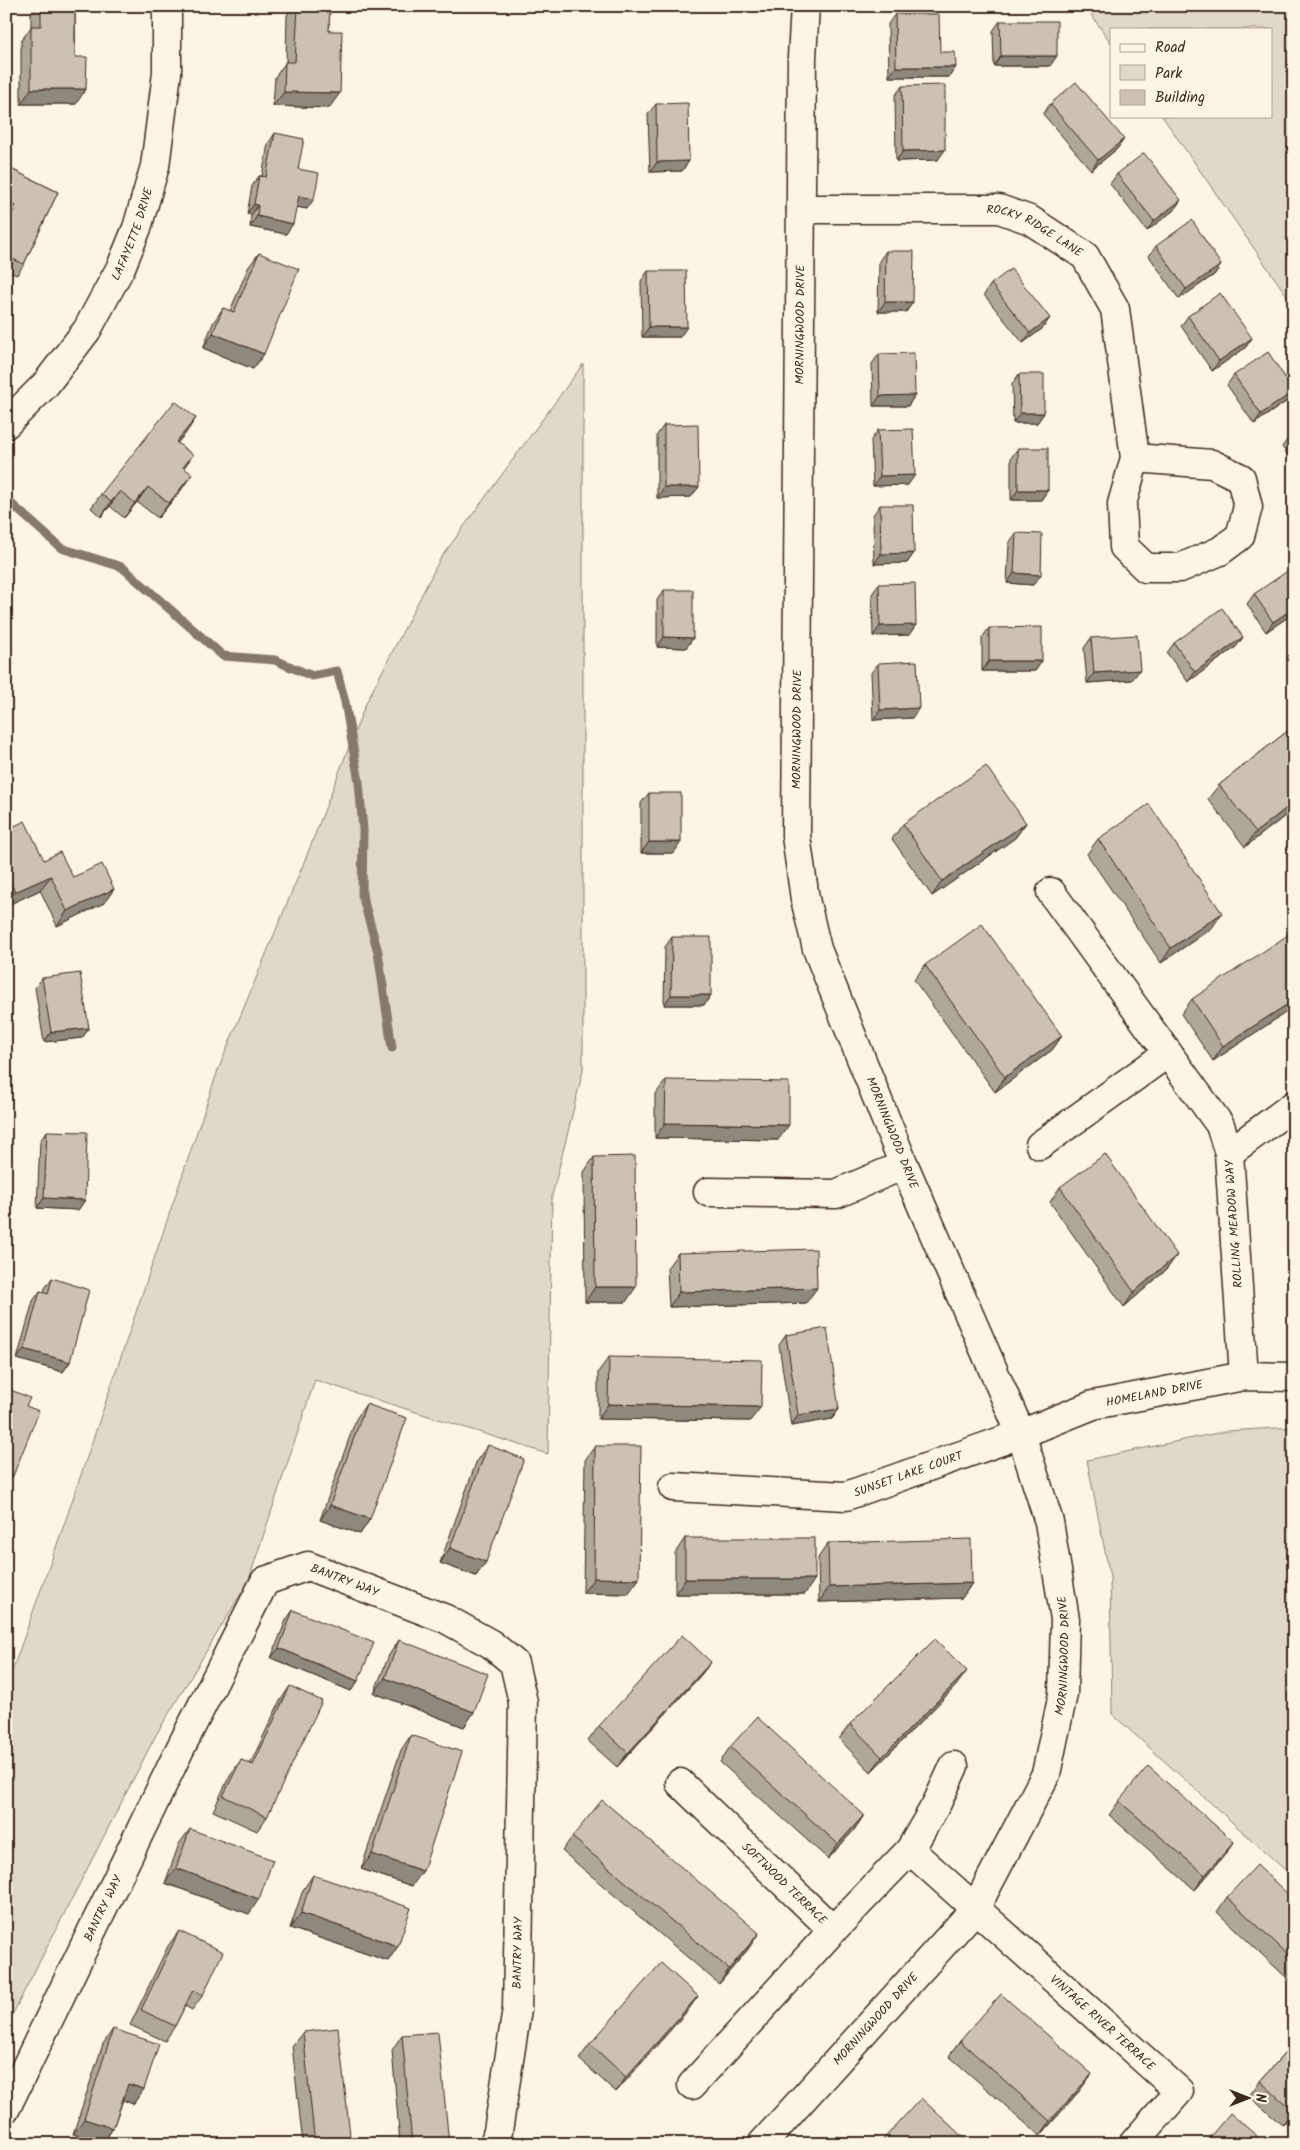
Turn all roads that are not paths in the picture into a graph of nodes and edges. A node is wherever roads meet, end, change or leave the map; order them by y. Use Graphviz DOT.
graph roads {
  1 [pos="168,6"];
  2 [pos="805,6"];
  3 [pos="801,209"];
  4 [pos="6,424"];
  5 [pos="1135,458"];
  6 [pos="1051,892"];
  7 [pos="1168,1053"];
  8 [pos="1294,1105"];
  9 [pos="1040,1145"];
  10 [pos="1229,1153"];
  11 [pos="904,1165"];
  12 [pos="708,1192"];
  13 [pos="1244,1376"];
  14 [pos="1294,1376"];
  15 [pos="1021,1434"];
  16 [pos="673,1487"];
  17 [pos="954,1766"];
  18 [pos="680,1783"];
  19 [pos="910,1850"];
  20 [pos="975,1909"];
  21 [pos="834,1930"];
  22 [pos="692,2085"];
  23 [pos="6,2108"];
  24 [pos="494,2144"];
  25 [pos="762,2144"];
  26 [pos="1134,2144"];
  1 -- 4 [label="street, LAFAYETTE DRIVE"];
  2 -- 3 [label="street, MORNINGWOOD DRIVE"];
  3 -- 5 [label="street, ROCKY RIDGE LANE"];
  3 -- 11 [label="street, MORNINGWOOD DRIVE"];
  5 -- 5 [label="street, ROCKY RIDGE LANE"];
  6 -- 7 [label="street"];
  7 -- 9 [label="street"];
  7 -- 10 [label="street"];
  8 -- 10 [label="street, ROLLING MEADOW WAY"];
  10 -- 13 [label="street, ROLLING MEADOW WAY"];
  11 -- 12 [label="street"];
  11 -- 15 [label="street, MORNINGWOOD DRIVE"];
  13 -- 14 [label="street, HOMELAND DRIVE"];
  13 -- 15 [label="street, HOMELAND DRIVE"];
  15 -- 16 [label="street, SUNSET LAKE COURT"];
  15 -- 20 [label="street, MORNINGWOOD DRIVE"];
  17 -- 19 [label="street, SOFTWOOD TERRACE"];
  18 -- 21 [label="street, SOFTWOOD TERRACE"];
  19 -- 20 [label="street"];
  19 -- 21 [label="street, SOFTWOOD TERRACE"];
  20 -- 25 [label="street, MORNINGWOOD DRIVE"];
  20 -- 26 [label="street, VINTAGE RIVER TERRACE"];
  21 -- 22 [label="street"];
  23 -- 24 [label="street, BANTRY WAY"];
}
